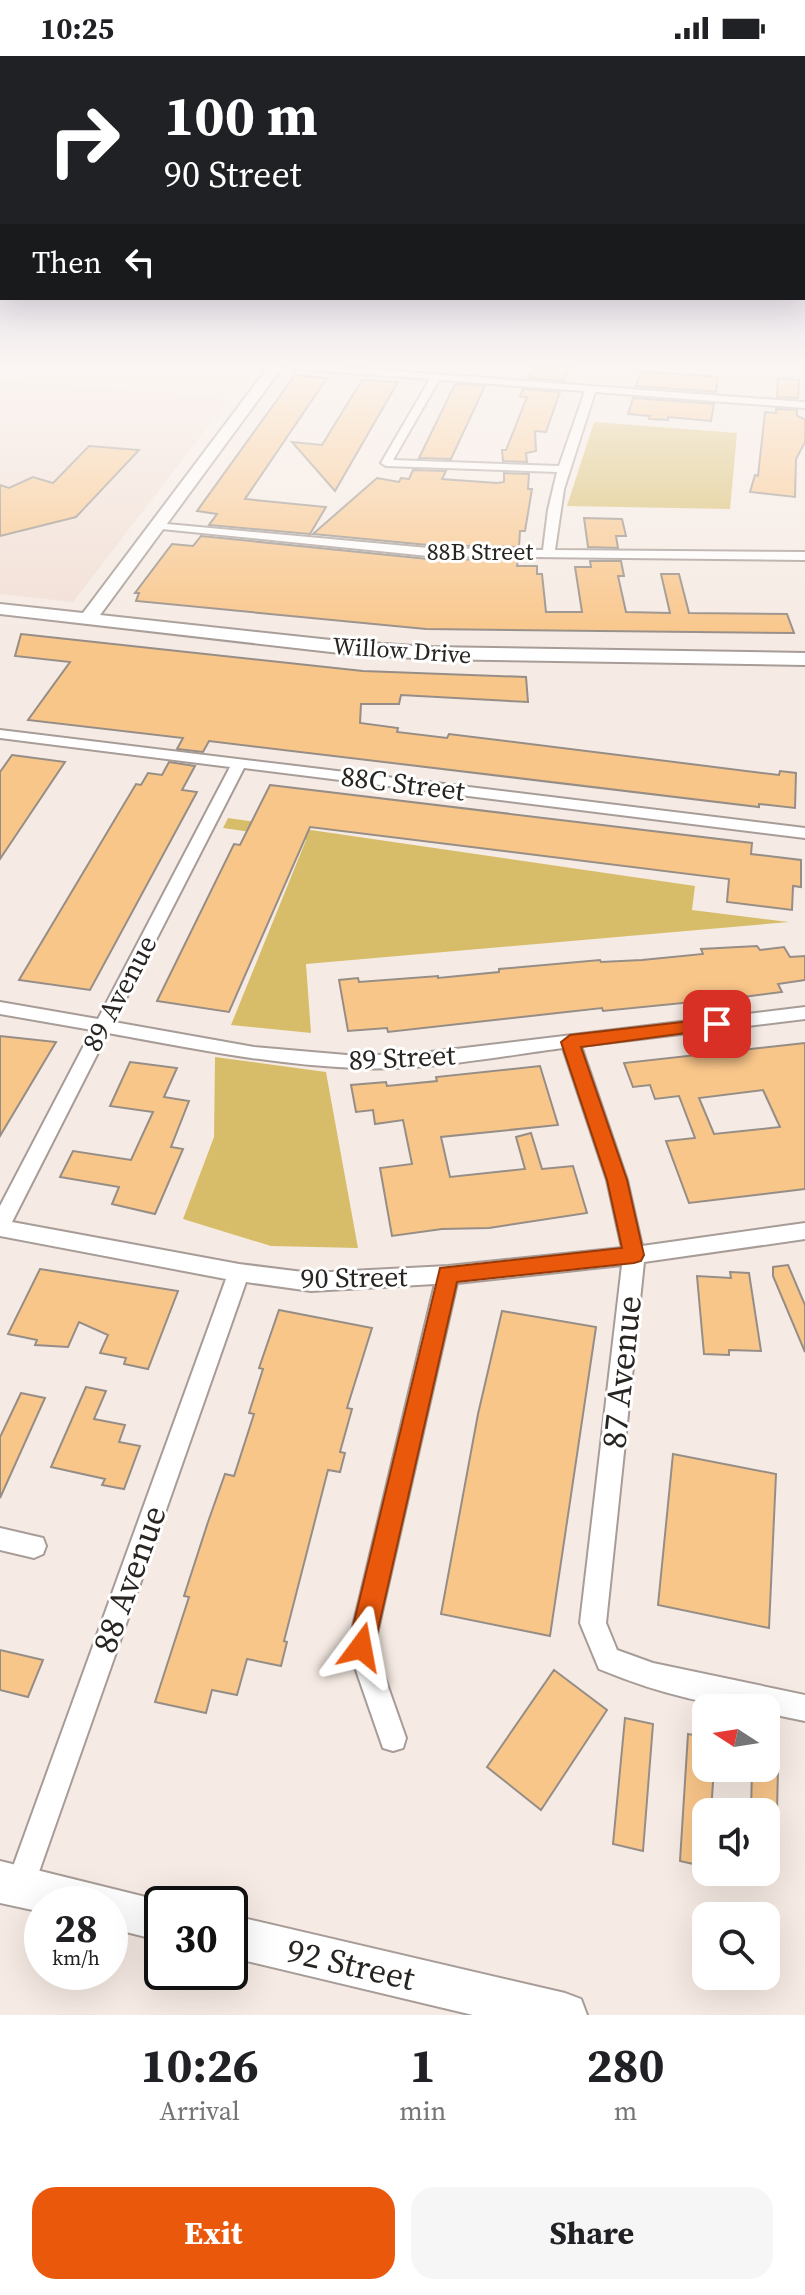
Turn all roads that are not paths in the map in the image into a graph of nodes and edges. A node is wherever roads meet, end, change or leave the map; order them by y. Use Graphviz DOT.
graph roads {
  1 [pos="207,457"];
  2 [pos="389,457"];
  3 [pos="566,457"];
  4 [pos="562,469"];
  5 [pos="156,526"];
  6 [pos="549,552"];
  7 [pos="805,556"];
  8 [pos="0,609"];
  9 [pos="89,617"];
  10 [pos="805,659"];
  11 [pos="0,734"];
  12 [pos="240,762"];
  13 [pos="805,833"];
  14 [pos="0,1008"];
  15 [pos="805,1013"];
  16 [pos="103,1025"];
  17 [pos="570,1042"];
  18 [pos="0,1226"];
  19 [pos="805,1231"];
  20 [pos="634,1255"];
  21 [pos="239,1273"];
  22 [pos="448,1275"];
  23 [pos="0,1539"];
  24 [pos="34,1546"];
  25 [pos="805,1708"];
  26 [pos="393,1738"];
  27 [pos="10,1884"];
  28 [pos="248,1940"];
  29 [pos="565,2015"];
  1 -- 5 [label="street"];
  2 -- 4 [label="street"];
  3 -- 4 [label="street"];
  4 -- 6 [label="street"];
  5 -- 6 [label="street, 88B Street"];
  5 -- 9 [label="street"];
  6 -- 7 [label="street, 88B Street"];
  8 -- 9 [label="street, Willow Drive"];
  9 -- 10 [label="street, Willow Drive"];
  11 -- 12 [label="street, 88C Street"];
  12 -- 13 [label="street, 88C Street"];
  12 -- 16 [label="street, 89 Avenue"];
  14 -- 16 [label="street, 89 Street"];
  15 -- 17 [label="street, 89 Street"];
  16 -- 17 [label="street, 89 Street"];
  16 -- 18 [label="street, 89 Avenue"];
  17 -- 20 [label="street, 87 Avenue"];
  18 -- 21 [label="street, 90 Street"];
  19 -- 20 [label="street, 90 Street"];
  20 -- 22 [label="street, 90 Street"];
  20 -- 25 [label="street, 87 Avenue"];
  21 -- 22 [label="street, 90 Street"];
  21 -- 27 [label="street, 88 Avenue"];
  22 -- 26 [label="street"];
  23 -- 24 [label="street"];
  28 -- 29 [label="street, 92 Street"];
}
